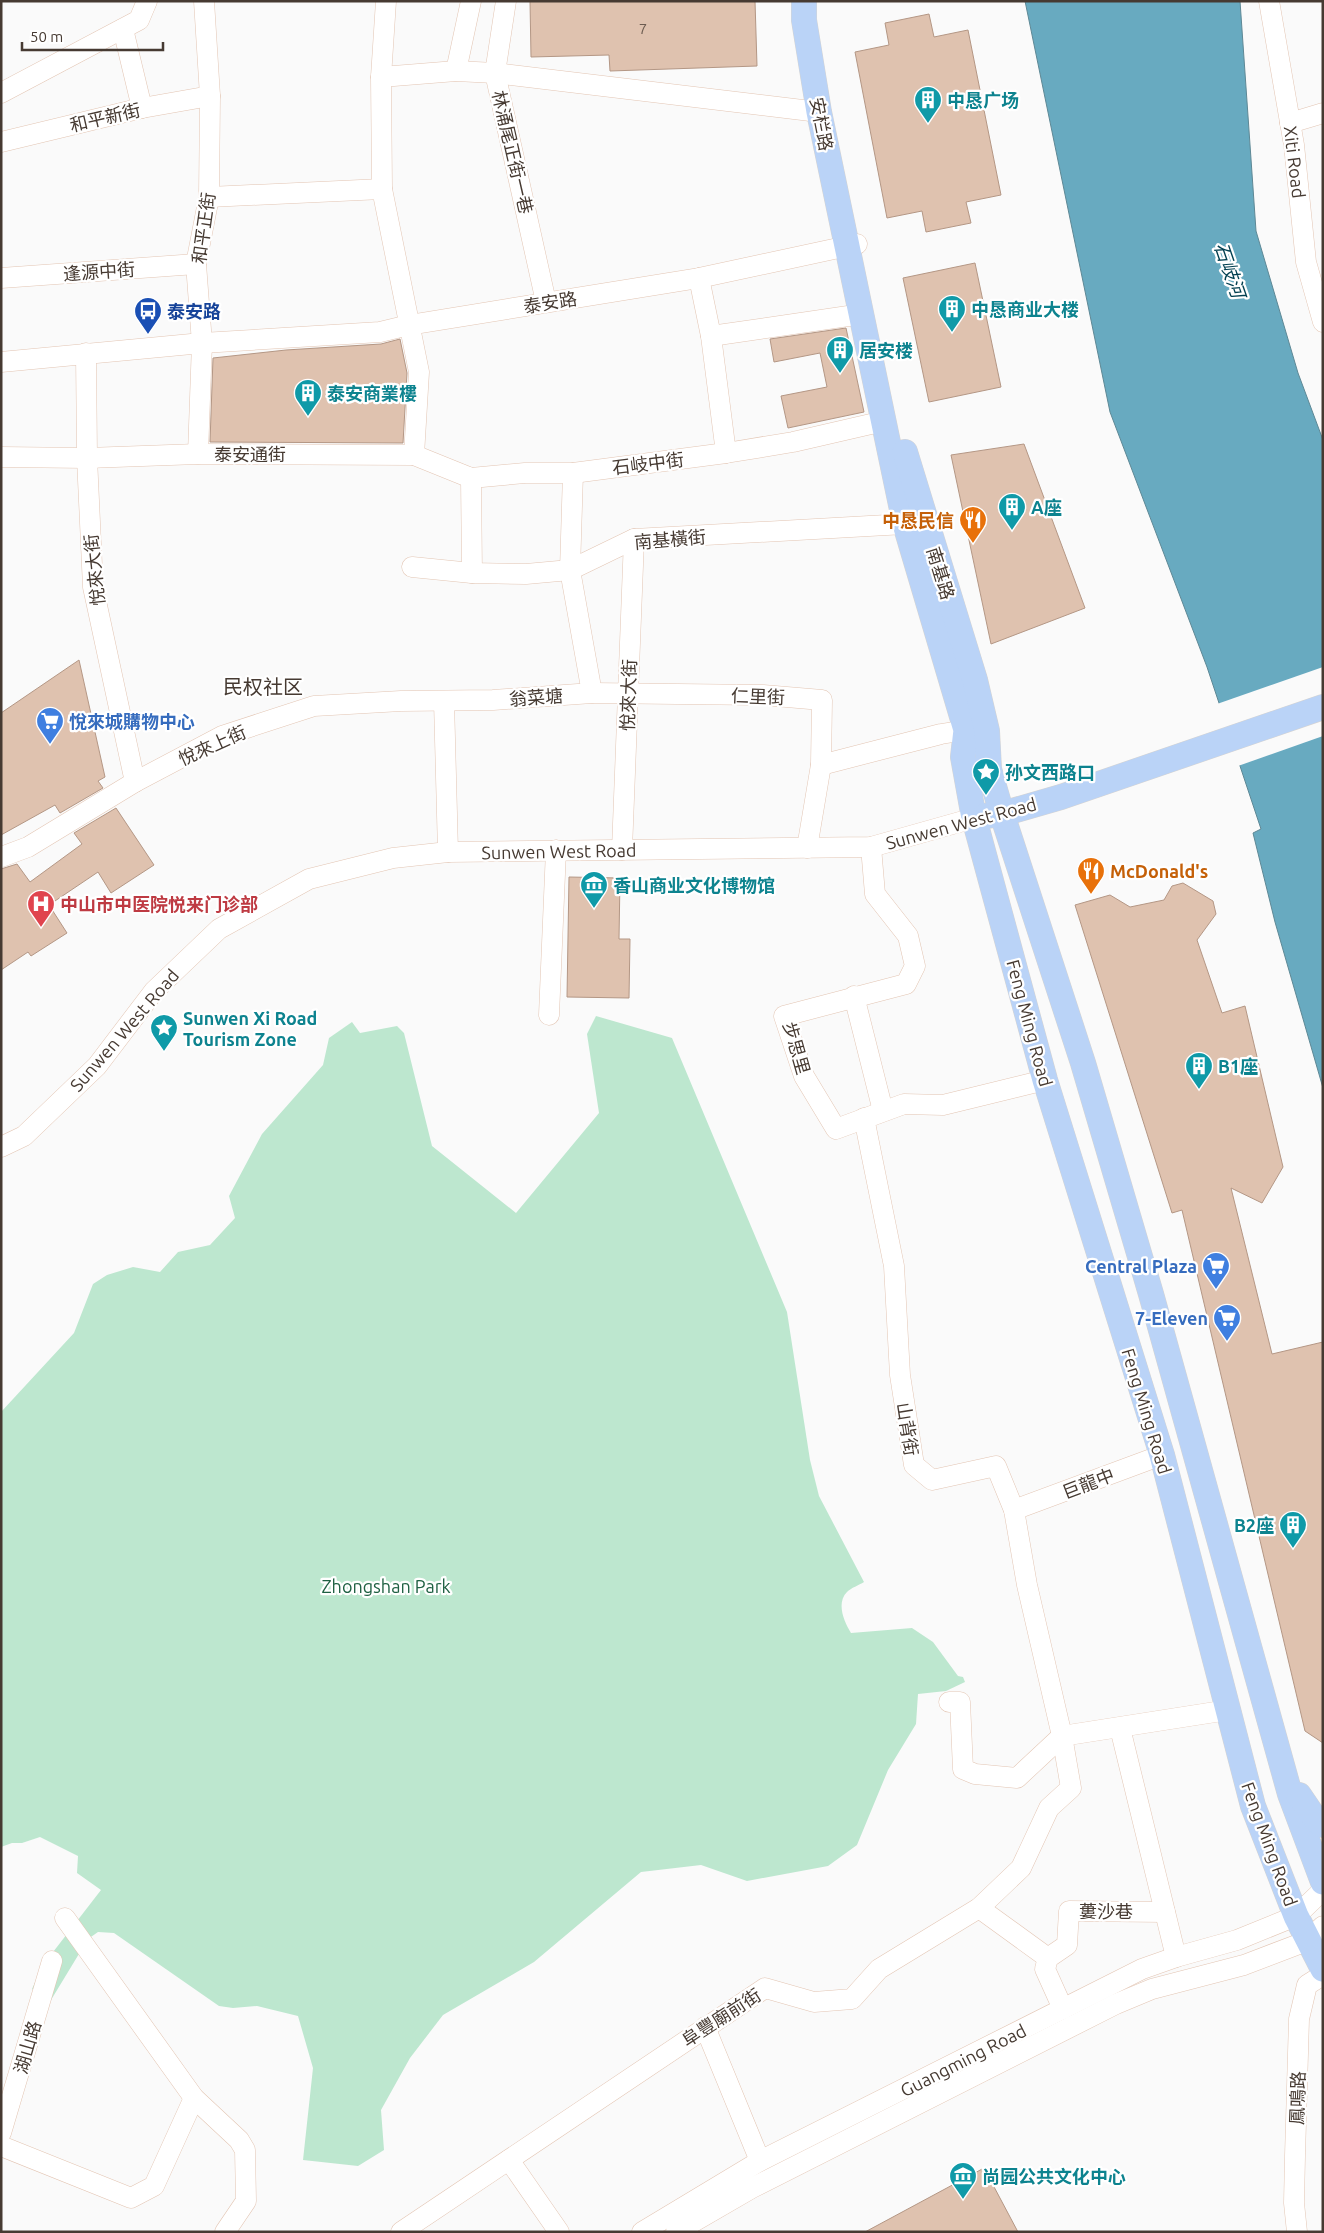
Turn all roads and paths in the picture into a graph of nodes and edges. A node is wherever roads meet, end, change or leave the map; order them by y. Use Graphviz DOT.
graph roads {
  1 [pos="147,1"];
  2 [pos="204,1"];
  3 [pos="386,1"];
  4 [pos="471,1"];
  5 [pos="506,1"];
  6 [pos="804,1"];
  7 [pos="815,1"];
  8 [pos="1269,1"];
  9 [pos="122,29"];
  10 [pos="456,71"];
  11 [pos="495,73"];
  12 [pos="382,78"];
  13 [pos="1,93"];
  14 [pos="210,96"];
  15 [pos="142,108"];
  16 [pos="819,112"];
  17 [pos="1323,113"];
  18 [pos="1290,123"];
  19 [pos="1,142"];
  20 [pos="382,190"];
  21 [pos="209,197"];
  22 [pos="852,245"];
  23 [pos="196,264"];
  24 [pos="1,278"];
  25 [pos="699,278"];
  26 [pos="546,302"];
  27 [pos="862,314"];
  28 [pos="1323,322"];
  29 [pos="409,325"];
  30 [pos="711,336"];
  31 [pos="202,343"];
  32 [pos="86,353"];
  33 [pos="1,362"];
  34 [pos="884,421"];
  35 [pos="726,453"];
  36 [pos="198,454"];
  37 [pos="414,455"];
  38 [pos="1,457"];
  39 [pos="87,458"];
  40 [pos="573,473"];
  41 [pos="471,478"];
  42 [pos="904,524"];
  43 [pos="634,539"];
  44 [pos="412,567"];
  45 [pos="570,570"];
  46 [pos="472,573"];
  47 [pos="592,693"];
  48 [pos="628,694"];
  49 [pos="444,700"];
  50 [pos="1323,707"];
  51 [pos="966,730"];
  52 [pos="821,765"];
  53 [pos="135,782"];
  54 [pos="1002,814"];
  55 [pos="974,818"];
  56 [pos="871,847"];
  57 [pos="808,848"];
  58 [pos="556,850"];
  59 [pos="622,850"];
  60 [pos="448,852"];
  61 [pos="1,857"];
  62 [pos="854,996"];
  63 [pos="549,1015"];
  64 [pos="1045,1080"];
  65 [pos="883,1111"];
  66 [pos="864,1118"];
  67 [pos="1,1147"];
  68 [pos="1162,1455"];
  69 [pos="1014,1510"];
  70 [pos="949,1702"];
  71 [pos="1228,1710"];
  72 [pos="1120,1728"];
  73 [pos="1062,1736"];
  74 [pos="1278,1750"];
  75 [pos="1323,1825"];
  76 [pos="1323,1882"];
  77 [pos="1323,1890"];
  78 [pos="979,1908"];
  79 [pos="1165,1912"];
  80 [pos="1296,1916"];
  81 [pos="65,1918"];
  82 [pos="1315,1933"];
  83 [pos="1176,1957"];
  84 [pos="1048,1958"];
  85 [pos="52,1961"];
  86 [pos="1323,1969"];
  87 [pos="1323,1975"];
  88 [pos="1063,2009"];
  89 [pos="705,2027"];
  90 [pos="194,2098"];
  91 [pos="1,2133"];
  92 [pos="1,2146"];
  93 [pos="509,2160"];
  94 [pos="760,2161"];
  95 [pos="225,2232"];
  96 [pos="401,2232"];
  97 [pos="559,2232"];
  98 [pos="642,2232"];
  99 [pos="676,2232"];
  100 [pos="1297,2232"];
  1 -- 9 [label="street"];
  2 -- 14 [label="street, 和平正街"];
  3 -- 12 [label="street"];
  4 -- 10 [label="street"];
  5 -- 11 [label="street, 林涌尾正街一巷"];
  6 -- 16 [label="main road, 安栏路"];
  7 -- 22 [label="main road, 安栏路"];
  8 -- 18 [label="street, Xiti Road"];
  9 -- 13 [label="street"];
  9 -- 15 [label="street"];
  10 -- 11 [label="street"];
  10 -- 12 [label="street"];
  11 -- 16 [label="street"];
  11 -- 26 [label="street, 林涌尾正街一巷"];
  12 -- 20 [label="street"];
  14 -- 15 [label="street, 和平新街"];
  14 -- 21 [label="street, 和平正街"];
  15 -- 19 [label="street, 和平新街"];
  16 -- 22 [label="main road, 安栏路"];
  17 -- 18 [label="street"];
  18 -- 28 [label="street, Xiti Road"];
  20 -- 21 [label="street"];
  20 -- 29 [label="street"];
  21 -- 23 [label="street, 和平正街"];
  22 -- 25 [label="street, 泰安路"];
  22 -- 27 [label="main road, 南基路"];
  22 -- 54 [label="main road, 南基路"];
  23 -- 24 [label="street, 逢源中街"];
  23 -- 31 [label="street, 和平正街"];
  25 -- 26 [label="street, 泰安路"];
  25 -- 30 [label="street"];
  26 -- 29 [label="street, 泰安路"];
  27 -- 30 [label="street"];
  27 -- 34 [label="main road, 南基路"];
  29 -- 31 [label="street, 泰安路"];
  29 -- 37 [label="street"];
  30 -- 35 [label="street"];
  31 -- 32 [label="street, 泰安路"];
  31 -- 36 [label="street, 和平正街"];
  32 -- 33 [label="street, 泰安路"];
  32 -- 39 [label="street, 悅來大街"];
  34 -- 35 [label="street, 石岐中街"];
  34 -- 42 [label="main road, 南基路"];
  35 -- 40 [label="street, 石岐中街"];
  36 -- 37 [label="street, 泰安通街"];
  36 -- 39 [label="street, 泰安通街"];
  37 -- 41 [label="street, 石岐中街"];
  38 -- 39 [label="street, 泰安通街"];
  39 -- 53 [label="street, 悅來大街"];
  40 -- 41 [label="street, 石岐中街"];
  40 -- 45 [label="street"];
  41 -- 46 [label="street"];
  42 -- 43 [label="street, 南基橫街"];
  42 -- 51 [label="main road, 南基路"];
  43 -- 45 [label="street, 南基橫街"];
  43 -- 48 [label="street, 悅來大街"];
  44 -- 46 [label="street, 南基橫街"];
  45 -- 46 [label="street, 南基橫街"];
  45 -- 47 [label="street"];
  47 -- 48 [label="street, 翁菜塘"];
  47 -- 49 [label="street, 翁菜塘"];
  48 -- 52 [label="street, 仁里街"];
  48 -- 59 [label="street, 悅來大街"];
  49 -- 53 [label="street, 悅來上街"];
  49 -- 60 [label="street"];
  50 -- 54 [label="main road, Sunwen West Road"];
  51 -- 52 [label="street"];
  51 -- 55 [label="main road"];
  52 -- 57 [label="street, 仁里街"];
  53 -- 61 [label="street, 悅來上街"];
  54 -- 55 [label="main road, Sunwen West Road"];
  54 -- 74 [label="main road, Feng Ming Road"];
  55 -- 56 [label="street, Sunwen West Road"];
  55 -- 64 [label="main road, Feng Ming Road"];
  56 -- 57 [label="street, Sunwen West Road"];
  56 -- 62 [label="street, 步思里"];
  57 -- 59 [label="street, Sunwen West Road"];
  58 -- 59 [label="street, Sunwen West Road"];
  58 -- 60 [label="street, Sunwen West Road"];
  58 -- 63 [label="street"];
  60 -- 67 [label="street, Sunwen West Road"];
  62 -- 65 [label="street"];
  62 -- 66 [label="street, 步思里"];
  64 -- 65 [label="street, 步思里"];
  64 -- 68 [label="main road, Feng Ming Road"];
  65 -- 66 [label="street, 步思里"];
  66 -- 69 [label="street, 山背街"];
  68 -- 69 [label="street, 巨龍中"];
  68 -- 71 [label="main road, Feng Ming Road"];
  69 -- 73 [label="street, 山背街"];
  70 -- 73 [label="street"];
  71 -- 72 [label="street"];
  71 -- 80 [label="main road, Feng Ming Road"];
  72 -- 73 [label="street"];
  72 -- 79 [label="street"];
  73 -- 78 [label="street, 阜豐廟前街"];
  74 -- 75 [label="main road"];
  74 -- 76 [label="main road, Feng Ming Road"];
  77 -- 80 [label="street"];
  78 -- 84 [label="street"];
  78 -- 89 [label="street, 阜豐廟前街"];
  79 -- 83 [label="street"];
  79 -- 84 [label="street, 蔞沙巷"];
  80 -- 82 [label="main road, Feng Ming Road"];
  80 -- 83 [label="street, Guangming Road"];
  81 -- 90 [label="street"];
  82 -- 86 [label="main road, Feng Ming Road"];
  82 -- 99 [label="street, Guangming Road"];
  83 -- 88 [label="street, Guangming Road"];
  84 -- 88 [label="street"];
  85 -- 91 [label="street, 湖山路"];
  87 -- 100 [label="street, 鳳鳴路"];
  88 -- 94 [label="street, Guangming Road"];
  89 -- 93 [label="street, 阜豐廟前街"];
  89 -- 94 [label="street"];
  90 -- 92 [label="street"];
  90 -- 95 [label="street"];
  93 -- 96 [label="street, 阜豐廟前街"];
  93 -- 97 [label="street"];
  94 -- 98 [label="street, Guangming Road"];
}
